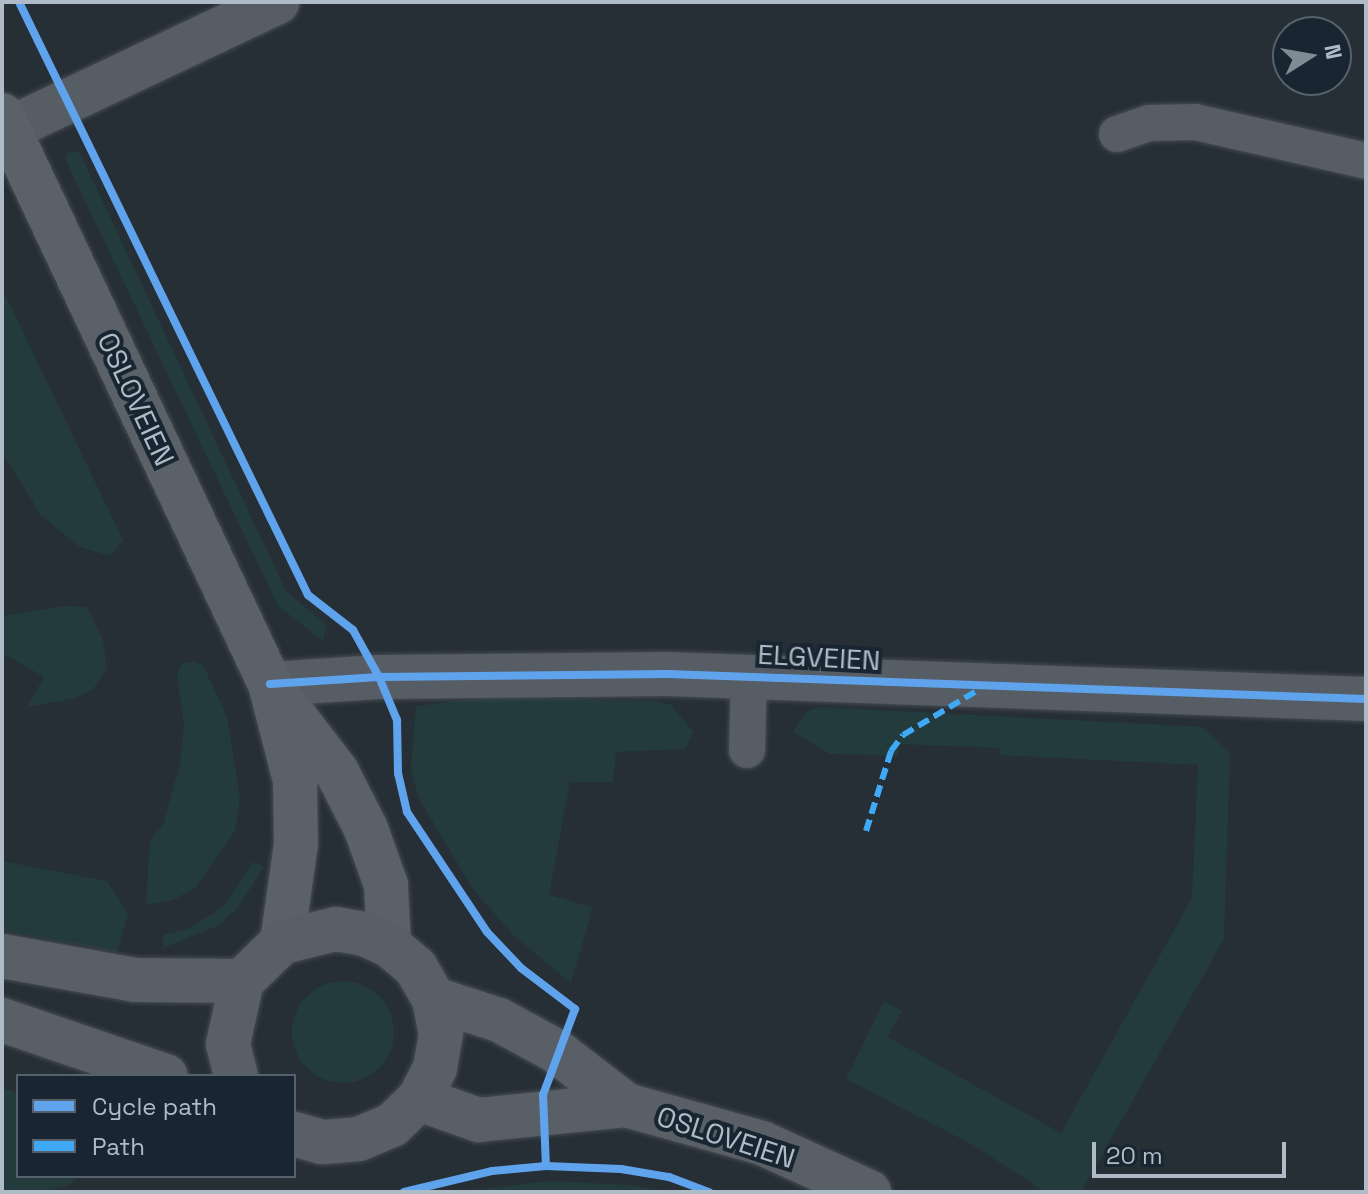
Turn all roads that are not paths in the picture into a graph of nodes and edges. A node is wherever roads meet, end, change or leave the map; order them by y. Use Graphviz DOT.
graph roads {
  1 [pos="278,2"];
  2 [pos="6,122"];
  3 [pos="1117,134"];
  4 [pos="1366,161"];
  5 [pos="749,675"];
  6 [pos="270,684"];
  7 [pos="1366,699"];
  8 [pos="747,750"];
  9 [pos="282,942"];
  10 [pos="389,945"];
  11 [pos="2,956"];
  12 [pos="242,981"];
  13 [pos="434,999"];
  14 [pos="2,1020"];
  15 [pos="160,1074"];
  16 [pos="236,1074"];
  17 [pos="419,1099"];
  18 [pos="626,1105"];
  19 [pos="296,1135"];
  20 [pos="869,1192"];
  1 -- 2 [label="street"];
  2 -- 6 [label="street, OSLOVEIEN"];
  3 -- 4 [label="lane"];
  5 -- 6 [label="street, ELGVEIEN"];
  5 -- 7 [label="street, ELGVEIEN"];
  5 -- 8 [label="lane"];
  6 -- 9 [label="street, OSLOVEIEN"];
  6 -- 10 [label="street, OSLOVEIEN"];
  9 -- 10 [label="main road"];
  9 -- 12 [label="main road"];
  10 -- 13 [label="main road"];
  11 -- 12 [label="main road"];
  12 -- 16 [label="main road"];
  13 -- 17 [label="main road"];
  13 -- 18 [label="main road, OSLOVEIEN"];
  14 -- 15 [label="main road"];
  17 -- 18 [label="main road, OSLOVEIEN"];
  17 -- 19 [label="main road"];
  18 -- 20 [label="main road, OSLOVEIEN"];
}
